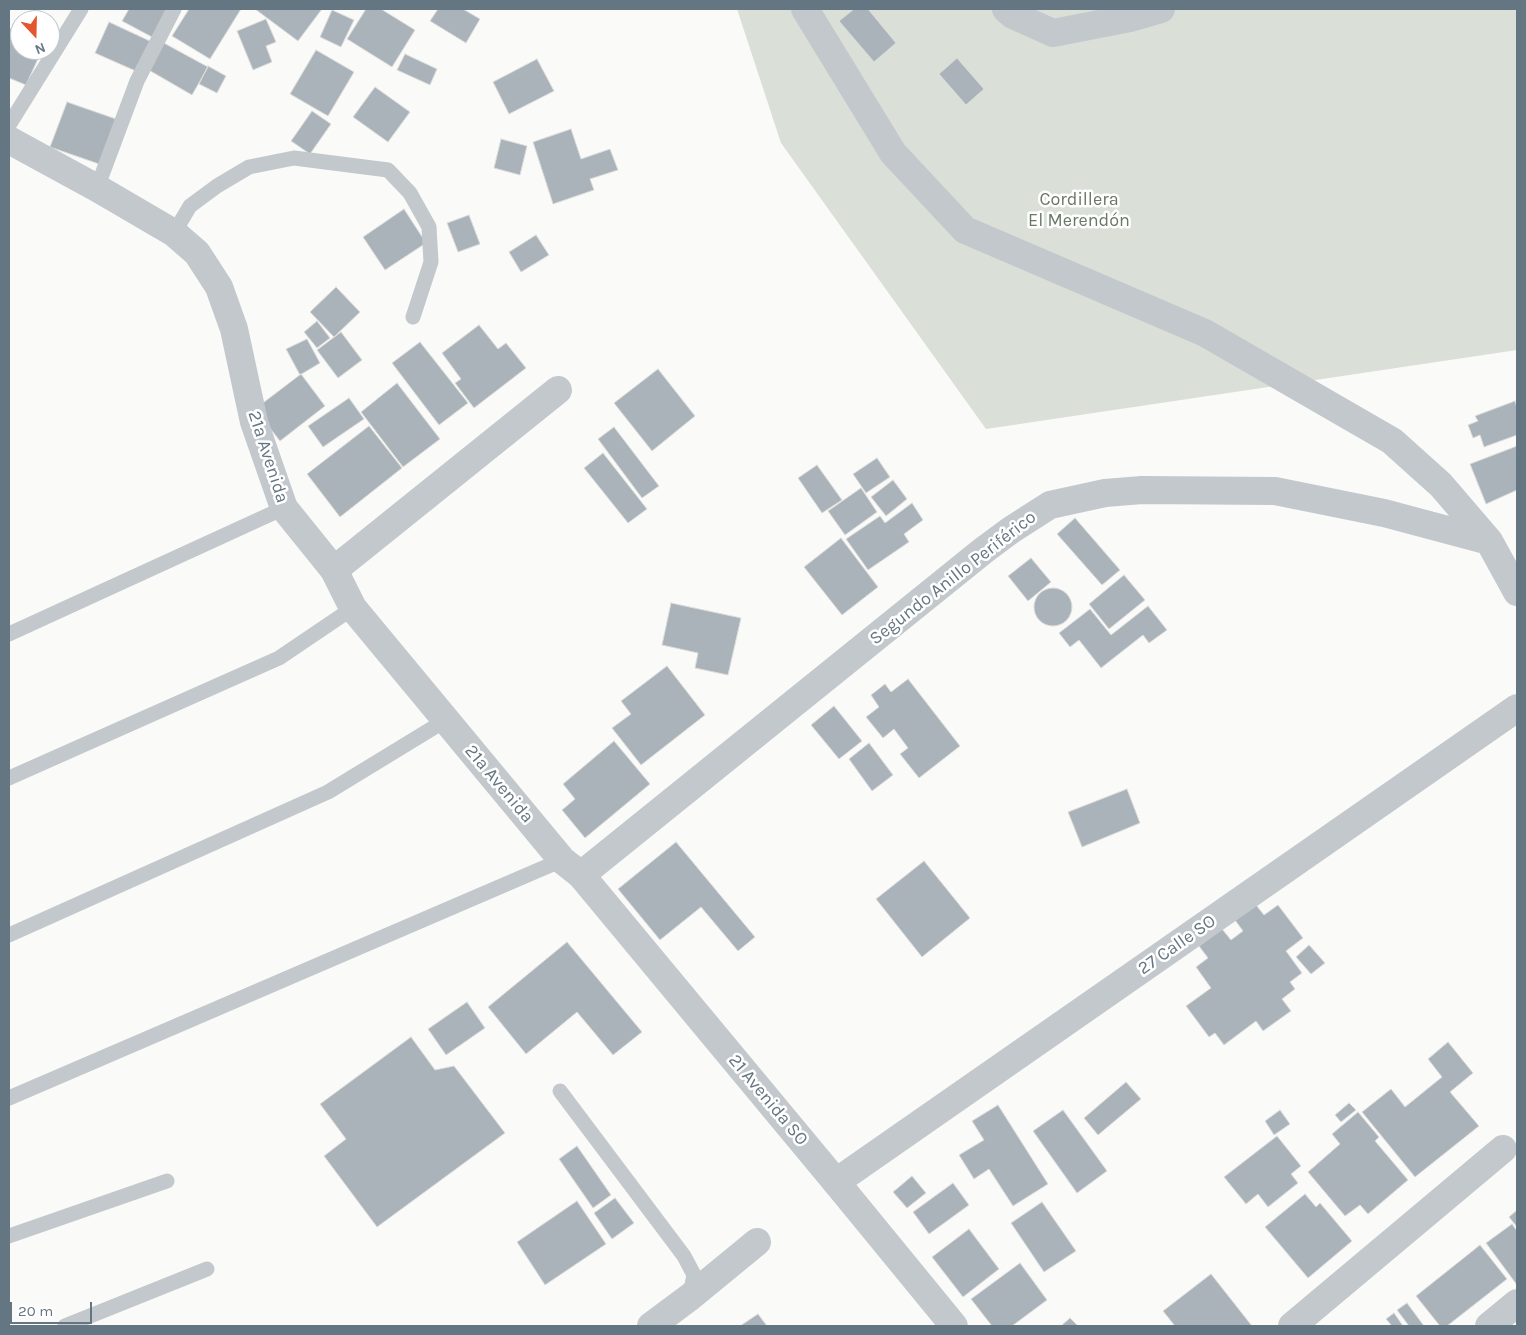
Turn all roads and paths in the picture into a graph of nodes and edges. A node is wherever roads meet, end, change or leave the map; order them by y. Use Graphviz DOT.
graph roads {
  1 [pos="81,9"];
  2 [pos="174,9"];
  3 [pos="805,9"];
  4 [pos="1006,9"];
  5 [pos="1161,9"];
  6 [pos="9,125"];
  7 [pos="9,140"];
  8 [pos="97,188"];
  9 [pos="174,233"];
  10 [pos="412,317"];
  11 [pos="558,390"];
  12 [pos="284,508"];
  13 [pos="1489,541"];
  14 [pos="334,570"];
  15 [pos="1517,592"];
  16 [pos="353,608"];
  17 [pos="9,634"];
  18 [pos="1517,708"];
  19 [pos="446,720"];
  20 [pos="9,778"];
  21 [pos="572,868"];
  22 [pos="9,936"];
  23 [pos="560,1091"];
  24 [pos="9,1098"];
  25 [pos="1503,1150"];
  26 [pos="167,1181"];
  27 [pos="836,1182"];
  28 [pos="9,1236"];
  29 [pos="758,1242"];
  30 [pos="207,1268"];
  31 [pos="690,1297"];
  32 [pos="1517,1303"];
  33 [pos="65,1326"];
  34 [pos="651,1326"];
  35 [pos="954,1326"];
  36 [pos="1292,1326"];
  37 [pos="1489,1326"];
  1 -- 6 [label="lane"];
  2 -- 8 [label="lane"];
  3 -- 13 [label="street"];
  4 -- 5 [label="street"];
  7 -- 8 [label="street, 21a Avenida"];
  8 -- 9 [label="street, 21a Avenida"];
  9 -- 10 [label="lane"];
  9 -- 12 [label="street, 21a Avenida"];
  11 -- 14 [label="street"];
  12 -- 14 [label="street, 21a Avenida"];
  12 -- 17 [label="lane"];
  13 -- 15 [label="street"];
  13 -- 21 [label="street, Segundo Anillo Periférico"];
  14 -- 16 [label="street, 21a Avenida"];
  16 -- 19 [label="street, 21a Avenida"];
  16 -- 20 [label="lane"];
  18 -- 27 [label="street, 27 Calle SO"];
  19 -- 21 [label="street, 21a Avenida"];
  19 -- 22 [label="lane"];
  21 -- 24 [label="lane"];
  21 -- 27 [label="street, 21 Avenida SO"];
  23 -- 31 [label="lane"];
  25 -- 36 [label="street"];
  26 -- 28 [label="lane"];
  27 -- 35 [label="street, 21 Avenida SO"];
  29 -- 31 [label="street"];
  30 -- 33 [label="lane"];
  31 -- 34 [label="street"];
  32 -- 37 [label="street"];
}
